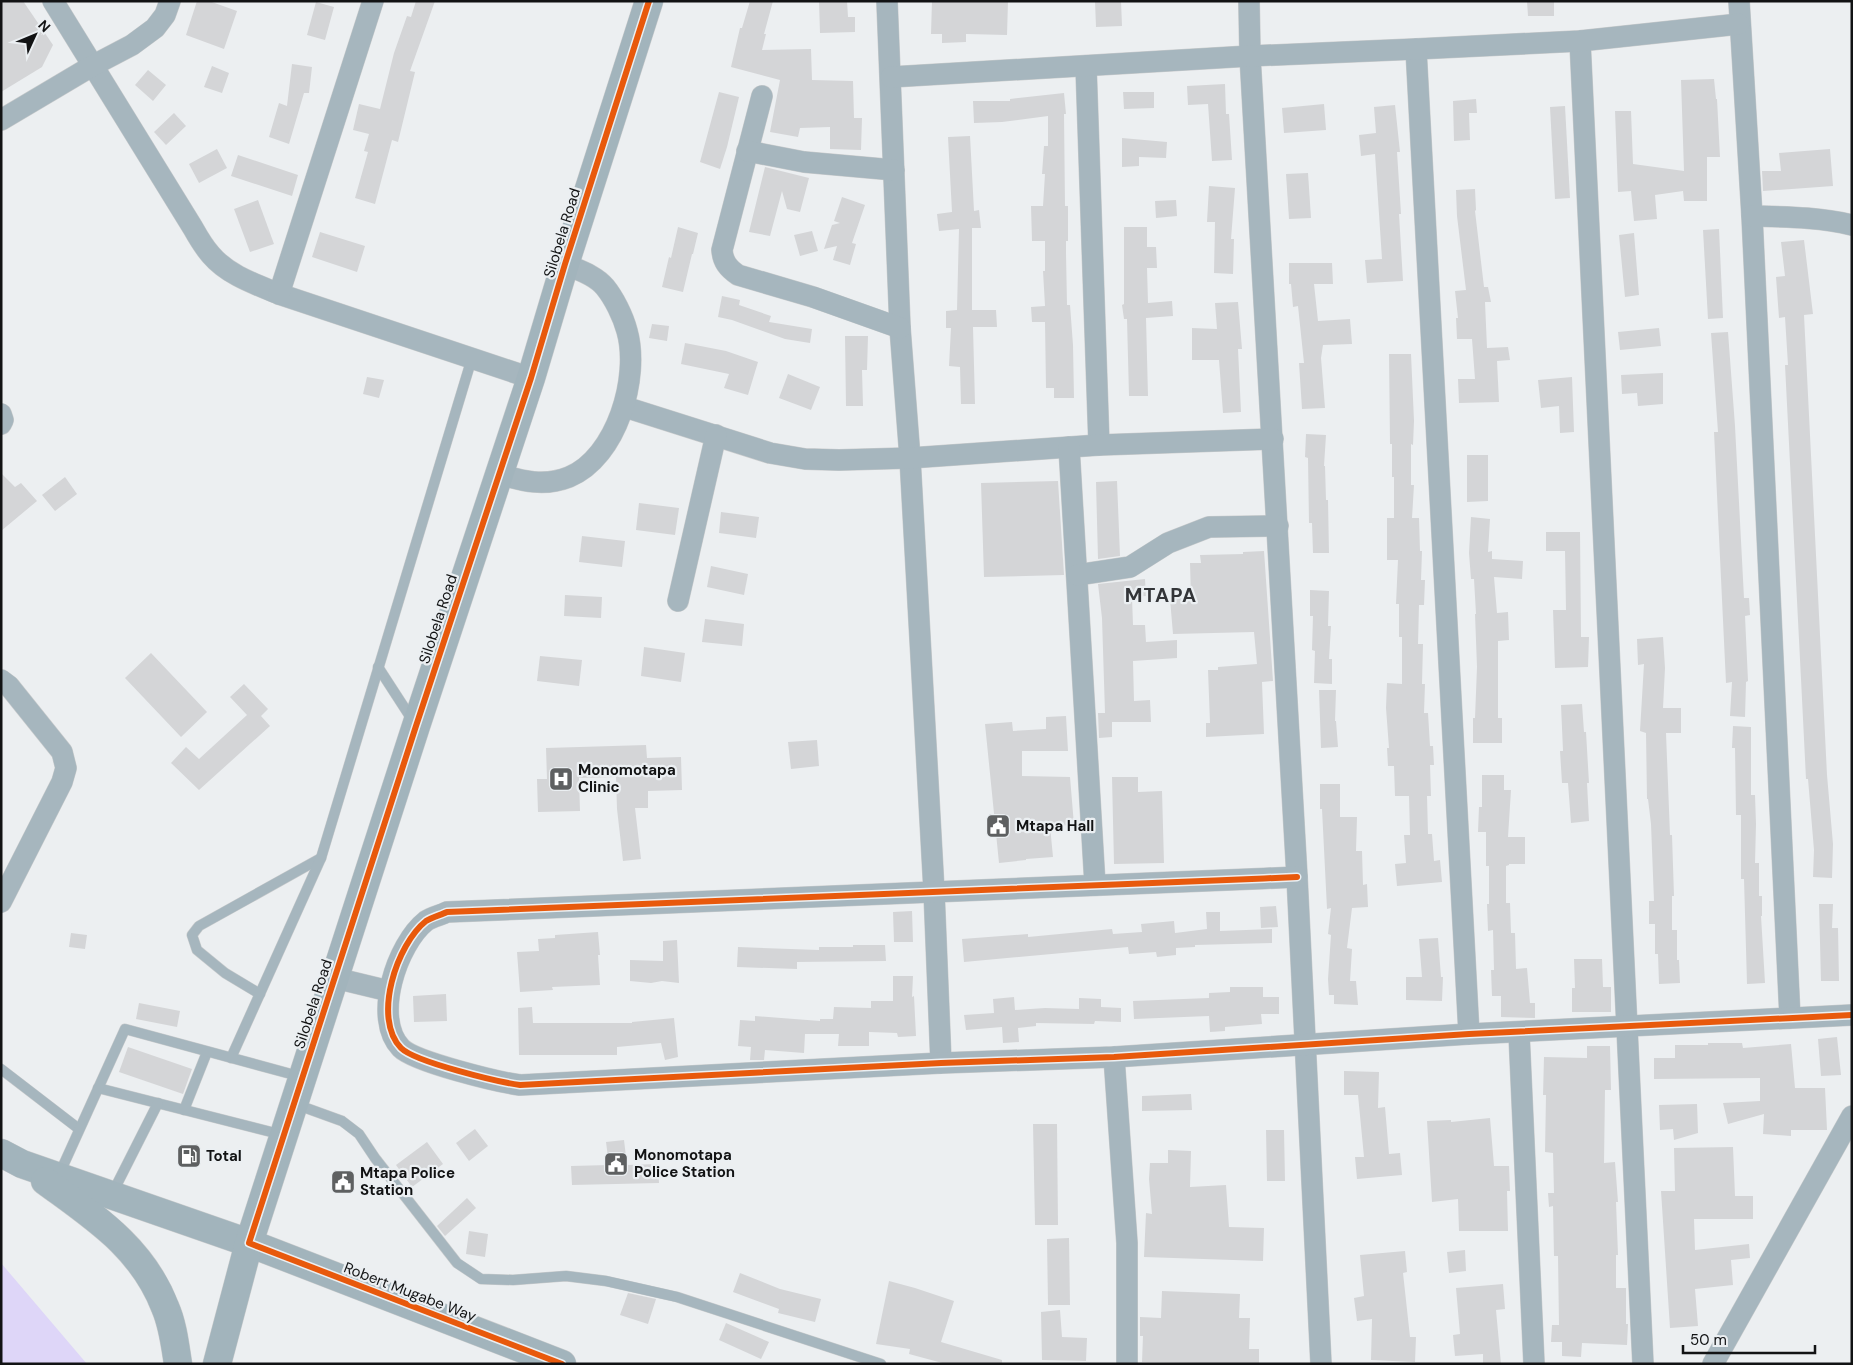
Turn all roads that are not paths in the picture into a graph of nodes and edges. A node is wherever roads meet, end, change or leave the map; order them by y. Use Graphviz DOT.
graph roads {
  1 [pos="53,1"];
  2 [pos="170,1"];
  3 [pos="373,1"];
  4 [pos="648,1"];
  5 [pos="887,1"];
  6 [pos="1249,1"];
  7 [pos="1739,1"];
  8 [pos="1739,24"];
  9 [pos="1580,41"];
  10 [pos="1416,50"];
  11 [pos="1250,56"];
  12 [pos="92,66"];
  13 [pos="1086,66"];
  14 [pos="891,76"];
  15 [pos="762,96"];
  16 [pos="1,120"];
  17 [pos="747,151"];
  18 [pos="894,170"];
  19 [pos="1752,216"];
  20 [pos="1852,225"];
  21 [pos="565,264"];
  22 [pos="279,294"];
  23 [pos="900,328"];
  24 [pos="472,358"];
  25 [pos="531,378"];
  26 [pos="624,407"];
  27 [pos="1,414"];
  28 [pos="1,424"];
  29 [pos="716,435"];
  30 [pos="1273,438"];
  31 [pos="1099,445"];
  32 [pos="1069,447"];
  33 [pos="910,458"];
  34 [pos="499,474"];
  35 [pos="1278,526"];
  36 [pos="1077,575"];
  37 [pos="678,601"];
  38 [pos="378,667"];
  39 [pos="1,680"];
  40 [pos="416,726"];
  41 [pos="321,858"];
  42 [pos="1298,877"];
  43 [pos="1096,886"];
  44 [pos="934,891"];
  45 [pos="1,902"];
  46 [pos="334,978"];
  47 [pos="389,992"];
  48 [pos="260,994"];
  49 [pos="1852,1015"];
  50 [pos="1790,1018"];
  51 [pos="1626,1026"];
  52 [pos="1519,1033"];
  53 [pos="1469,1034"];
  54 [pos="1305,1044"];
  55 [pos="208,1052"];
  56 [pos="1114,1057"];
  57 [pos="231,1058"];
  58 [pos="941,1063"];
  59 [pos="1,1069"];
  60 [pos="302,1078"];
  61 [pos="98,1088"];
  62 [pos="158,1103"];
  63 [pos="294,1103"];
  64 [pos="184,1110"];
  65 [pos="1852,1116"];
  66 [pos="79,1129"];
  67 [pos="284,1135"];
  68 [pos="12,1159"];
  69 [pos="58,1176"];
  70 [pos="111,1195"];
  71 [pos="249,1243"];
  72 [pos="178,1364"];
  73 [pos="217,1364"];
  74 [pos="562,1364"];
  75 [pos="881,1364"];
  76 [pos="1127,1364"];
  77 [pos="1321,1364"];
  78 [pos="1534,1364"];
  79 [pos="1643,1364"];
  80 [pos="1714,1364"];
  1 -- 12 [label="street"];
  2 -- 12 [label="street"];
  3 -- 22 [label="street"];
  4 -- 21 [label="street, Silobela Road"];
  5 -- 14 [label="street"];
  6 -- 11 [label="street"];
  7 -- 8 [label="street"];
  8 -- 9 [label="street"];
  8 -- 19 [label="street"];
  9 -- 10 [label="street"];
  9 -- 51 [label="street"];
  10 -- 11 [label="street"];
  10 -- 53 [label="street"];
  11 -- 13 [label="street"];
  11 -- 30 [label="street"];
  12 -- 16 [label="street"];
  12 -- 22 [label="street"];
  13 -- 14 [label="street"];
  13 -- 31 [label="street"];
  14 -- 18 [label="street"];
  15 -- 17 [label="street"];
  17 -- 18 [label="street"];
  17 -- 23 [label="street"];
  18 -- 23 [label="street"];
  19 -- 20 [label="street"];
  19 -- 50 [label="street"];
  21 -- 25 [label="street, Silobela Road"];
  21 -- 26 [label="street"];
  22 -- 24 [label="street"];
  23 -- 33 [label="street"];
  24 -- 25 [label="street"];
  24 -- 38 [label="lane"];
  25 -- 34 [label="street, Silobela Road"];
  26 -- 29 [label="street"];
  26 -- 34 [label="street"];
  27 -- 28 [label="street"];
  29 -- 33 [label="street"];
  29 -- 37 [label="street"];
  30 -- 31 [label="street"];
  30 -- 35 [label="street"];
  31 -- 32 [label="street"];
  32 -- 33 [label="street"];
  32 -- 36 [label="street"];
  33 -- 44 [label="street"];
  34 -- 40 [label="street, Silobela Road"];
  35 -- 36 [label="street"];
  35 -- 42 [label="street"];
  36 -- 43 [label="street"];
  38 -- 40 [label="lane"];
  38 -- 41 [label="lane"];
  39 -- 45 [label="street"];
  40 -- 46 [label="street, Silobela Road"];
  41 -- 48 [label="lane"];
  41 -- 48 [label="lane"];
  42 -- 43 [label="street"];
  42 -- 54 [label="street"];
  43 -- 44 [label="street"];
  44 -- 47 [label="street"];
  44 -- 58 [label="street"];
  46 -- 47 [label="street"];
  46 -- 60 [label="street, Silobela Road"];
  47 -- 58 [label="street"];
  48 -- 57 [label="lane"];
  49 -- 50 [label="street"];
  50 -- 51 [label="street"];
  51 -- 52 [label="street"];
  51 -- 79 [label="street"];
  52 -- 53 [label="street"];
  52 -- 78 [label="street"];
  53 -- 54 [label="street"];
  54 -- 56 [label="street"];
  54 -- 77 [label="street"];
  55 -- 57 [label="lane"];
  55 -- 61 [label="lane"];
  55 -- 64 [label="lane"];
  56 -- 58 [label="street"];
  56 -- 76 [label="street"];
  57 -- 60 [label="lane"];
  59 -- 66 [label="lane"];
  60 -- 63 [label="street, Silobela Road"];
  61 -- 62 [label="lane"];
  61 -- 66 [label="lane"];
  62 -- 64 [label="lane"];
  62 -- 70 [label="lane"];
  63 -- 67 [label="street, Silobela Road"];
  63 -- 75 [label="lane"];
  64 -- 67 [label="lane"];
  65 -- 80 [label="street"];
  66 -- 69 [label="lane"];
  67 -- 71 [label="street, Silobela Road"];
  68 -- 69 [label="street, Robert Mugabe Way"];
  68 -- 72 [label="street"];
  69 -- 70 [label="street, Robert Mugabe Way"];
  70 -- 71 [label="street, Robert Mugabe Way"];
  71 -- 73 [label="street, Silobela Road"];
  71 -- 74 [label="street, Robert Mugabe Way"];
}
